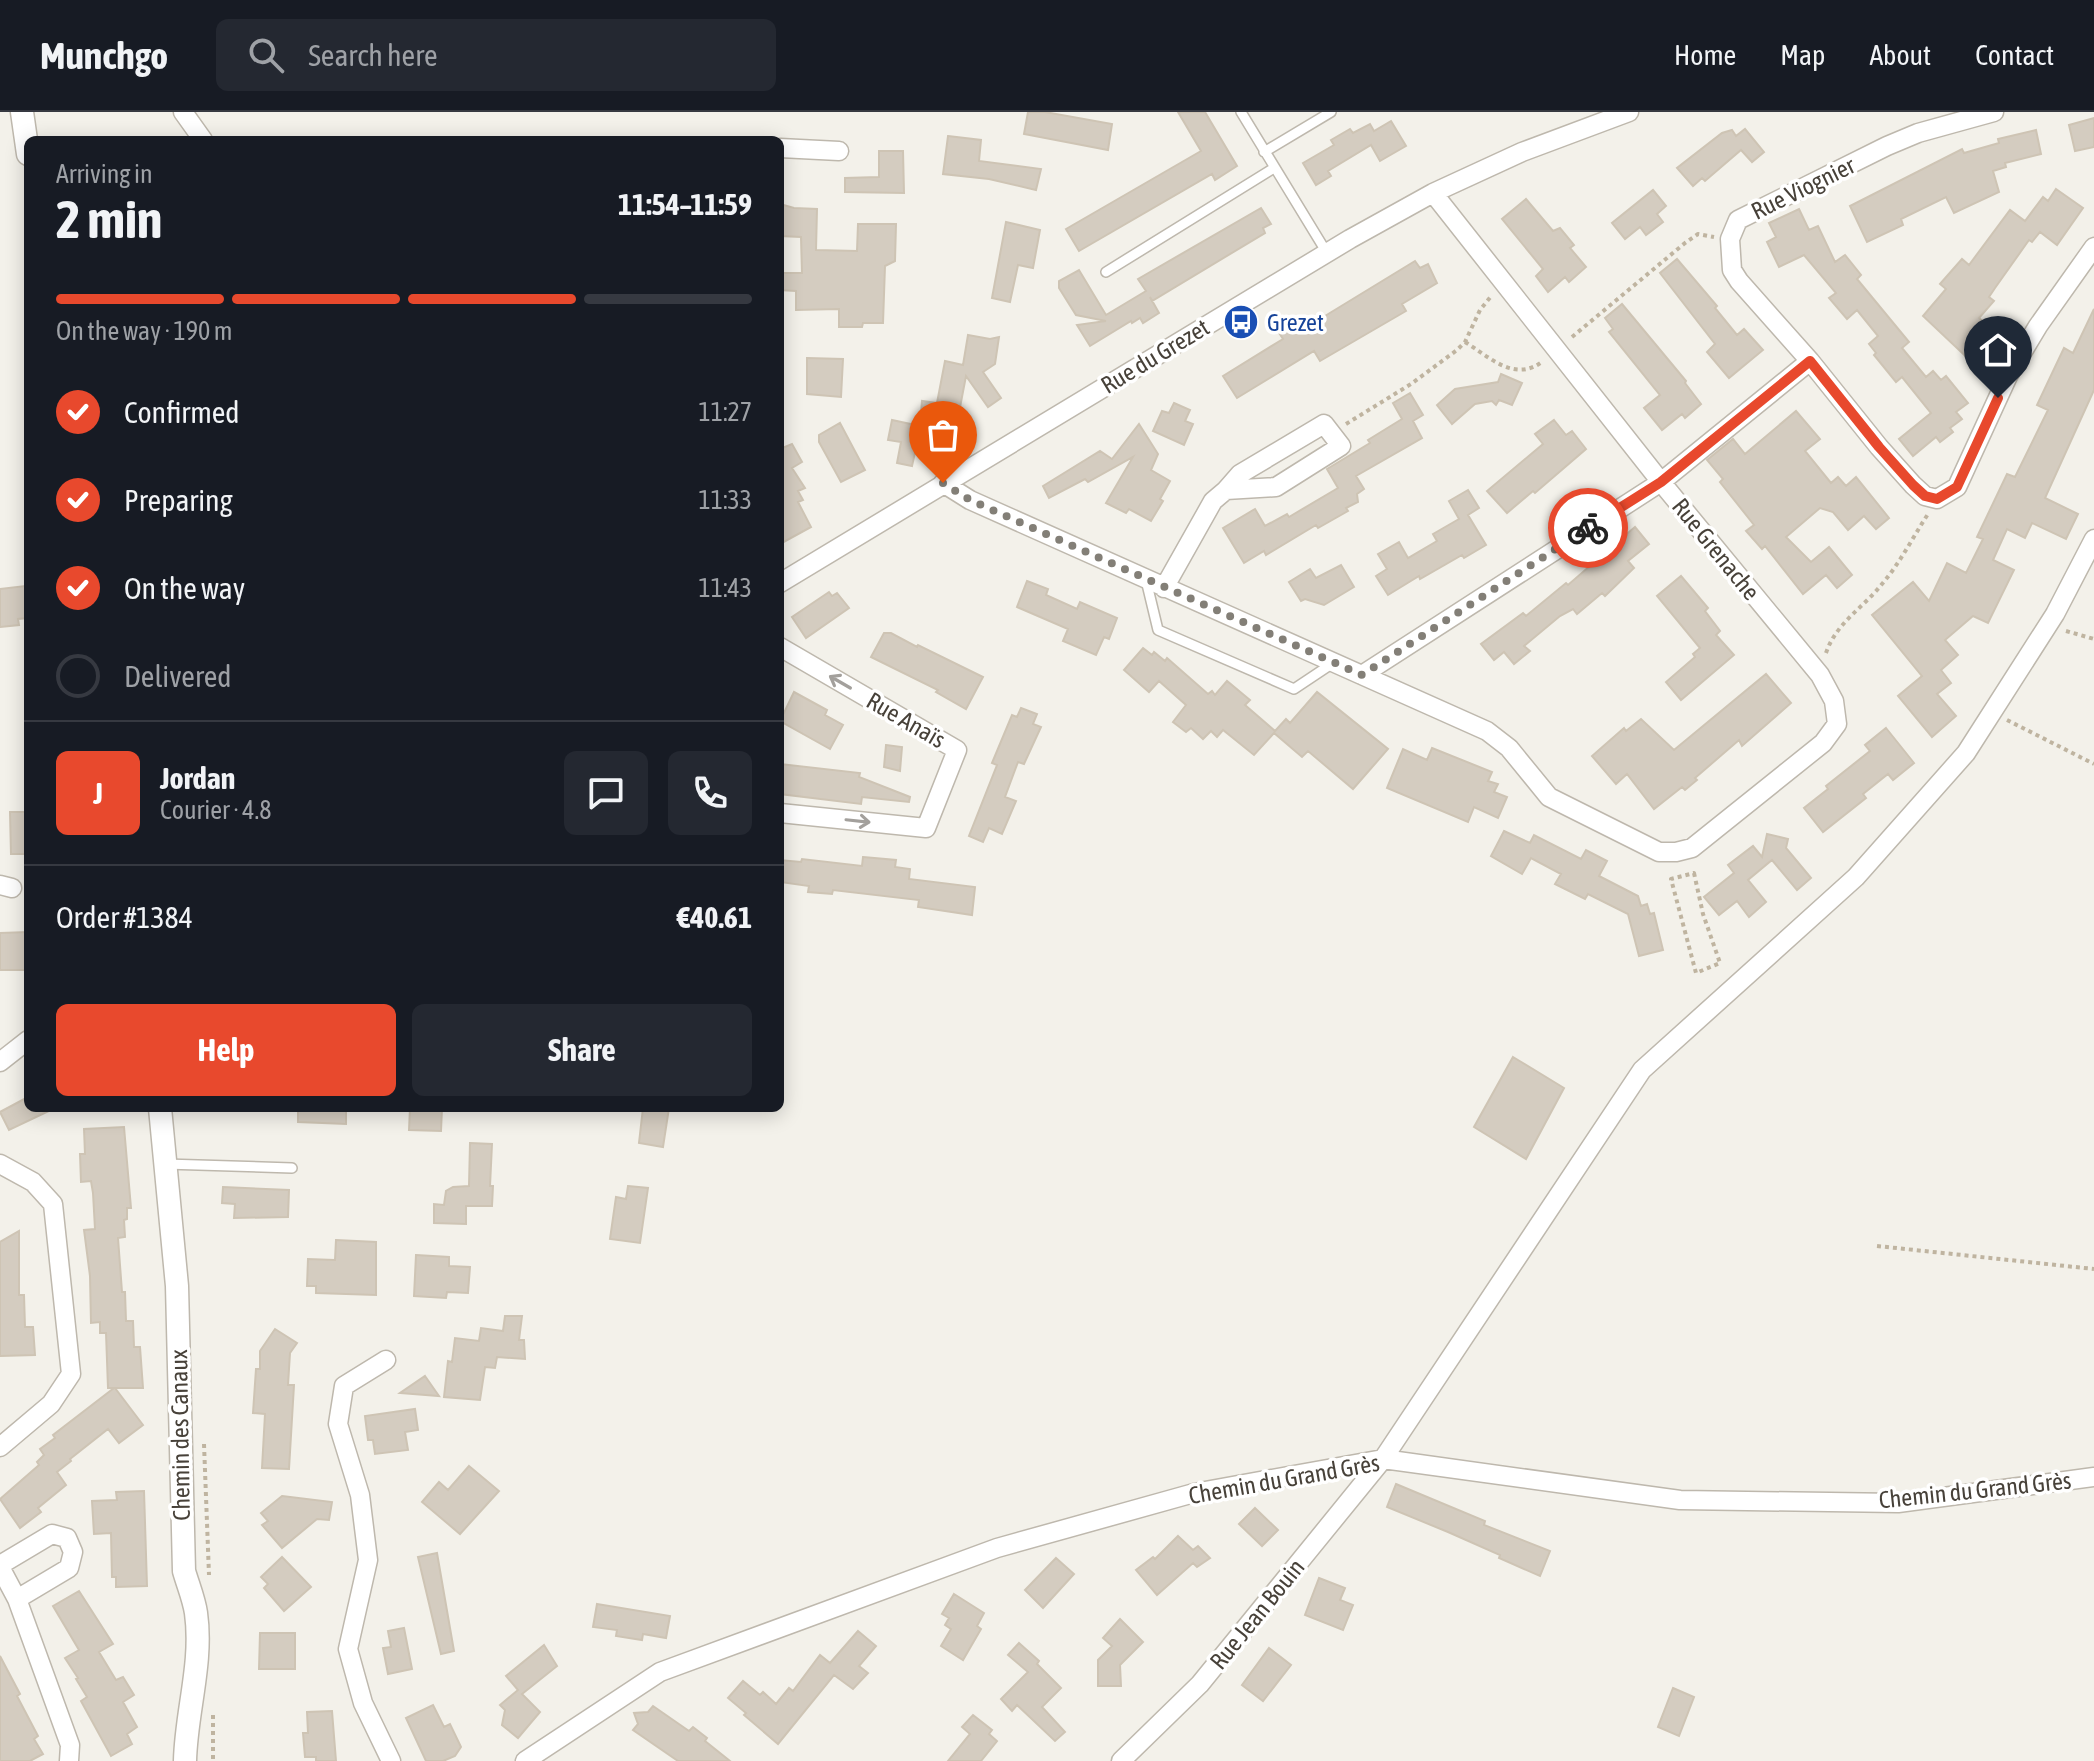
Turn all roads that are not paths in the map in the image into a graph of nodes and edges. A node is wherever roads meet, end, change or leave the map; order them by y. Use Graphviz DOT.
graph roads {
  1 [pos="22,112"];
  2 [pos="183,112"];
  3 [pos="1241,112"];
  4 [pos="1331,112"];
  5 [pos="1629,112"];
  6 [pos="1994,112"];
  7 [pos="25,136"];
  8 [pos="200,136"];
  9 [pos="784,148"];
  10 [pos="839,151"];
  11 [pos="1264,152"];
  12 [pos="1274,168"];
  13 [pos="1433,193"];
  14 [pos="2094,247"];
  15 [pos="1327,253"];
  16 [pos="1106,272"];
  17 [pos="1810,361"];
  18 [pos="1661,482"];
  19 [pos="943,483"];
  20 [pos="1226,490"];
  21 [pos="2094,539"];
  22 [pos="1146,580"];
  23 [pos="784,581"];
  24 [pos="1164,588"];
  25 [pos="784,649"];
  26 [pos="1333,663"];
  27 [pos="1362,675"];
  28 [pos="784,813"];
  29 [pos="24,1043"];
  30 [pos="0,1062"];
  31 [pos="160,1112"];
  32 [pos="0,1164"];
  33 [pos="165,1164"];
  34 [pos="292,1168"];
  35 [pos="386,1360"];
  36 [pos="0,1447"];
  37 [pos="1383,1459"];
  38 [pos="2094,1477"];
  39 [pos="0,1566"];
  40 [pos="17,1599"];
  41 [pos="69,1761"];
  42 [pos="185,1761"];
  43 [pos="391,1761"];
  44 [pos="525,1761"];
  45 [pos="1121,1761"];
  1 -- 7 [label="street"];
  2 -- 8 [label="street"];
  3 -- 11 [label="lane"];
  4 -- 11 [label="lane"];
  5 -- 13 [label="street, Rue du Grezet"];
  6 -- 17 [label="street, Rue Viognier"];
  9 -- 10 [label="street"];
  11 -- 12 [label="lane"];
  12 -- 15 [label="lane"];
  12 -- 16 [label="lane"];
  13 -- 15 [label="street, Rue du Grezet"];
  13 -- 18 [label="street, Rue Grenache"];
  14 -- 17 [label="street, Rue Viognier"];
  15 -- 19 [label="street, Rue du Grezet"];
  17 -- 18 [label="street"];
  18 -- 27 [label="street"];
  18 -- 27 [label="street, Rue Grenache"];
  19 -- 22 [label="street"];
  19 -- 23 [label="street, Rue du Grezet"];
  20 -- 20 [label="street"];
  20 -- 24 [label="street"];
  21 -- 37 [label="street, Rue Jean Bouin"];
  22 -- 24 [label="street"];
  22 -- 26 [label="lane"];
  24 -- 26 [label="street"];
  28 -- 25 [label="street, Rue Anaïs, one-way"];
  26 -- 27 [label="street"];
  29 -- 30 [label="street"];
  31 -- 33 [label="street, Chemin des Canaux"];
  32 -- 36 [label="street"];
  33 -- 34 [label="lane"];
  33 -- 42 [label="street, Chemin des Canaux"];
  35 -- 43 [label="street"];
  37 -- 38 [label="street, Chemin du Grand Grès"];
  37 -- 44 [label="street, Chemin du Grand Grès"];
  37 -- 45 [label="street, Rue Jean Bouin"];
  39 -- 40 [label="street"];
  39 -- 40 [label="street"];
  40 -- 41 [label="street"];
}
